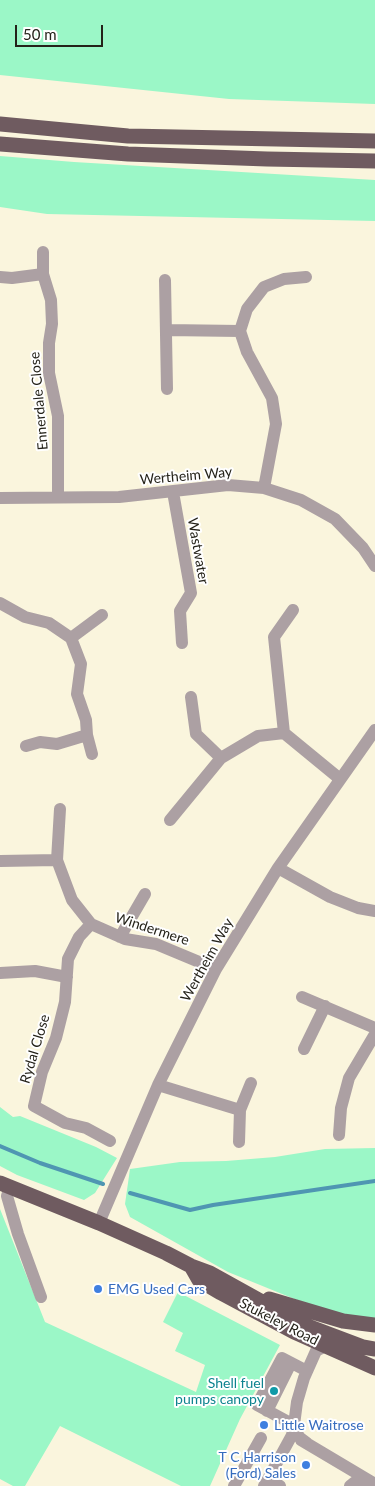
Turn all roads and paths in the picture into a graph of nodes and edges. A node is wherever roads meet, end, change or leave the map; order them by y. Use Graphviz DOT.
graph roads {
  1 [pos="0,124"];
  2 [pos="375,141"];
  3 [pos="0,144"];
  4 [pos="375,161"];
  5 [pos="43,252"];
  6 [pos="43,274"];
  7 [pos="0,277"];
  8 [pos="306,278"];
  9 [pos="164,280"];
  10 [pos="166,330"];
  11 [pos="240,331"];
  12 [pos="167,388"];
  13 [pos="264,488"];
  14 [pos="173,492"];
  15 [pos="0,498"];
  16 [pos="58,498"];
  17 [pos="375,566"];
  18 [pos="0,603"];
  19 [pos="293,610"];
  20 [pos="102,615"];
  21 [pos="70,638"];
  22 [pos="182,643"];
  23 [pos="191,697"];
  24 [pos="375,730"];
  25 [pos="284,733"];
  26 [pos="86,735"];
  27 [pos="26,746"];
  28 [pos="92,754"];
  29 [pos="221,758"];
  30 [pos="340,779"];
  31 [pos="60,809"];
  32 [pos="170,820"];
  33 [pos="57,860"];
  34 [pos="0,861"];
  35 [pos="278,868"];
  36 [pos="145,894"];
  37 [pos="375,911"];
  38 [pos="91,924"];
  39 [pos="120,937"];
  40 [pos="216,969"];
  41 [pos="0,973"];
  42 [pos="67,977"];
  43 [pos="302,996"];
  44 [pos="325,1006"];
  45 [pos="375,1028"];
  46 [pos="375,1034"];
  47 [pos="304,1049"];
  48 [pos="370,1052"];
  49 [pos="251,1083"];
  50 [pos="158,1085"];
  51 [pos="240,1110"];
  52 [pos="339,1135"];
  53 [pos="110,1141"];
  54 [pos="239,1142"];
  55 [pos="5,1185"];
  56 [pos="99,1223"];
  57 [pos="191,1266"];
  58 [pos="239,1289"];
  59 [pos="41,1297"];
  60 [pos="375,1325"];
  61 [pos="326,1346"];
  62 [pos="375,1349"];
  63 [pos="298,1368"];
  64 [pos="375,1368"];
  65 [pos="265,1409"];
  66 [pos="293,1430"];
  67 [pos="261,1438"];
  68 [pos="266,1482"];
  69 [pos="375,1484"];
  70 [pos="234,1486"];
  71 [pos="280,1486"];
  72 [pos="350,1486"];
  73 [pos="369,1486"];
  1 -- 2 [label="main road"];
  3 -- 4 [label="main road"];
  5 -- 6 [label="street, Ennerdale Close"];
  6 -- 7 [label="street"];
  6 -- 16 [label="street, Ennerdale Close"];
  8 -- 11 [label="street"];
  9 -- 10 [label="street"];
  10 -- 11 [label="street"];
  10 -- 12 [label="street"];
  11 -- 13 [label="street"];
  13 -- 14 [label="street, Wertheim Way"];
  13 -- 17 [label="street, Wertheim Way"];
  14 -- 16 [label="street, Wertheim Way"];
  14 -- 22 [label="street, Wastwater"];
  15 -- 16 [label="street, Wertheim Way"];
  18 -- 21 [label="street"];
  19 -- 25 [label="street"];
  20 -- 21 [label="street"];
  21 -- 26 [label="street"];
  23 -- 29 [label="street"];
  24 -- 30 [label="street, Wertheim Way"];
  25 -- 29 [label="street"];
  25 -- 30 [label="street"];
  26 -- 27 [label="street"];
  26 -- 28 [label="street"];
  29 -- 32 [label="street"];
  30 -- 35 [label="street, Wertheim Way"];
  31 -- 33 [label="street, Windermere"];
  33 -- 34 [label="street"];
  33 -- 38 [label="street, Windermere"];
  35 -- 37 [label="street"];
  35 -- 40 [label="street, Wertheim Way"];
  36 -- 39 [label="street"];
  38 -- 39 [label="street, Windermere"];
  38 -- 42 [label="street, Rydal Close"];
  39 -- 40 [label="street, Windermere"];
  40 -- 50 [label="street, Wertheim Way"];
  41 -- 42 [label="street"];
  42 -- 53 [label="street, Rydal Close"];
  43 -- 44 [label="street"];
  44 -- 45 [label="street"];
  44 -- 47 [label="street"];
  46 -- 48 [label="street"];
  48 -- 52 [label="street"];
  49 -- 51 [label="street"];
  50 -- 51 [label="street"];
  50 -- 56 [label="street, Wertheim Way"];
  51 -- 54 [label="street"];
  55 -- 56 [label="main road, Stukeley Road"];
  55 -- 59 [label="street"];
  56 -- 57 [label="main road, Stukeley Road"];
  57 -- 58 [label="main road, Stukeley Road"];
  57 -- 61 [label="main road, Stukeley Road"];
  58 -- 60 [label="main road"];
  58 -- 62 [label="main road, Stukeley Road"];
  61 -- 63 [label="street"];
  61 -- 64 [label="main road, Stukeley Road"];
  63 -- 65 [label="street"];
  63 -- 65 [label="street"];
  63 -- 66 [label="street"];
  65 -- 66 [label="street"];
  66 -- 68 [label="street"];
  66 -- 69 [label="street"];
  67 -- 70 [label="street"];
  68 -- 71 [label="street"];
  72 -- 73 [label="street"];
}
